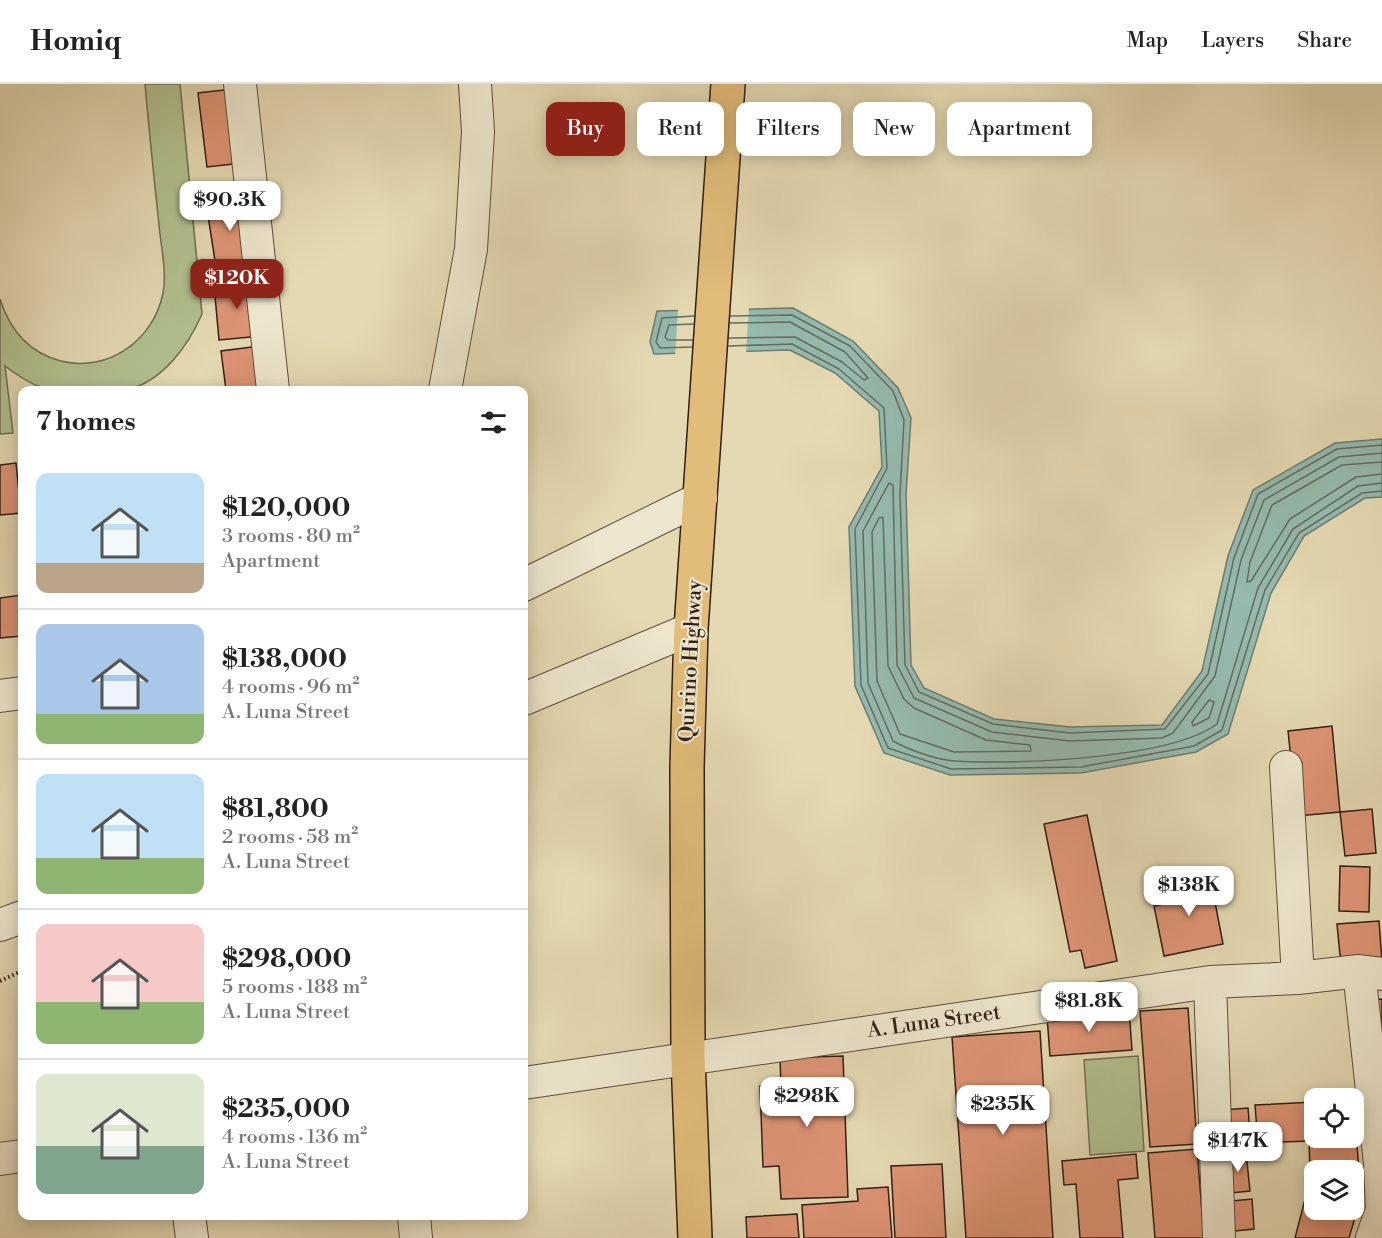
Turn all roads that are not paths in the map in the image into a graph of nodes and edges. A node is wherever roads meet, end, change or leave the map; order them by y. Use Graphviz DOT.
graph roads {
  1 [pos="240,84"];
  2 [pos="475,84"];
  3 [pos="728,84"];
  4 [pos="273,386"];
  5 [pos="446,386"];
  6 [pos="701,498"];
  7 [pos="528,583"];
  8 [pos="691,629"];
  9 [pos="18,694"];
  10 [pos="0,696"];
  11 [pos="528,697"];
  12 [pos="1286,767"];
  13 [pos="18,919"];
  14 [pos="0,926"];
  15 [pos="1370,972"];
  16 [pos="1298,978"];
  17 [pos="1210,982"];
  18 [pos="688,1058"];
  19 [pos="528,1082"];
  20 [pos="18,1157"];
  21 [pos="0,1159"];
  22 [pos="190,1220"];
  23 [pos="415,1220"];
  24 [pos="192,1238"];
  25 [pos="417,1238"];
  26 [pos="695,1238"];
  27 [pos="1218,1238"];
  28 [pos="1372,1238"];
  1 -- 4 [label="street"];
  2 -- 5 [label="street"];
  3 -- 6 [label="highway, Quirino Highway"];
  6 -- 7 [label="street"];
  6 -- 8 [label="highway, Quirino Highway"];
  8 -- 11 [label="street"];
  8 -- 18 [label="highway, Quirino Highway"];
  9 -- 10 [label="street"];
  12 -- 16 [label="street"];
  13 -- 14 [label="street"];
  15 -- 16 [label="street, A. Luna Street"];
  15 -- 28 [label="street"];
  16 -- 17 [label="street, A. Luna Street"];
  17 -- 18 [label="street, A. Luna Street"];
  17 -- 27 [label="street"];
  18 -- 19 [label="street, A. Luna Street"];
  18 -- 26 [label="highway, Quirino Highway"];
  20 -- 21 [label="street"];
  22 -- 24 [label="street"];
  23 -- 25 [label="street"];
}
